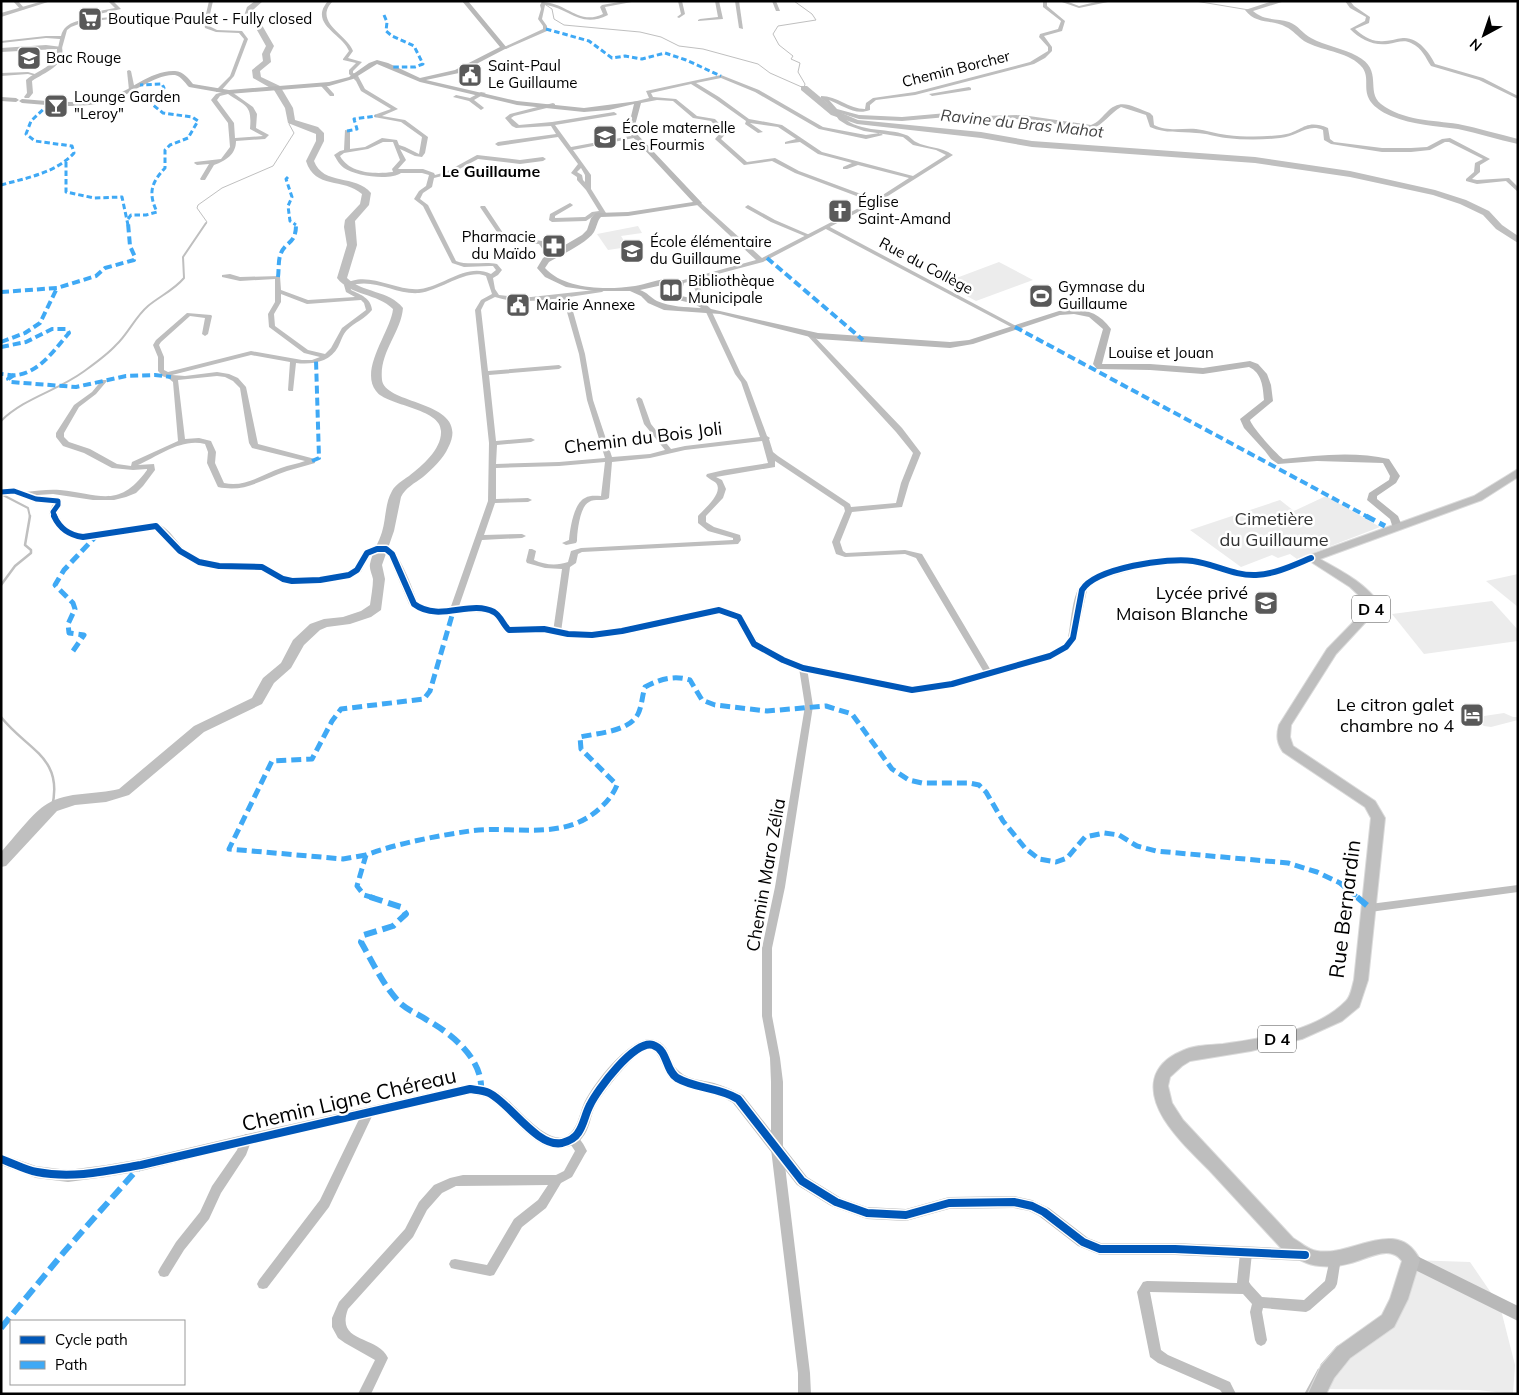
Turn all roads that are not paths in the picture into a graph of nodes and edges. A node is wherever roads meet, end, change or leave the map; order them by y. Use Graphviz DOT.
graph roads {
  1 [pos="15,1"];
  2 [pos="49,1"];
  3 [pos="110,1"];
  4 [pos="211,1"];
  5 [pos="331,1"];
  6 [pos="465,1"];
  7 [pos="635,1"];
  8 [pos="680,1"];
  9 [pos="717,1"];
  10 [pos="737,1"];
  11 [pos="774,1"];
  12 [pos="1045,1"];
  13 [pos="1061,1"];
  14 [pos="1144,1"];
  15 [pos="1347,1"];
  16 [pos="23,9"];
  17 [pos="778,10"];
  18 [pos="1,15"];
  19 [pos="207,15"];
  20 [pos="679,17"];
  21 [pos="100,19"];
  22 [pos="700,20"];
  23 [pos="741,28"];
  24 [pos="62,38"];
  25 [pos="1,42"];
  26 [pos="60,48"];
  27 [pos="504,48"];
  28 [pos="1,50"];
  29 [pos="129,71"];
  30 [pos="1,75"];
  31 [pos="36,76"];
  32 [pos="354,76"];
  33 [pos="419,80"];
  34 [pos="691,82"];
  35 [pos="323,85"];
  36 [pos="969,89"];
  37 [pos="132,90"];
  38 [pos="218,91"];
  39 [pos="229,92"];
  40 [pos="482,93"];
  41 [pos="332,95"];
  42 [pos="456,97"];
  43 [pos="883,98"];
  44 [pos="1518,98"];
  45 [pos="4,99"];
  46 [pos="24,99"];
  47 [pos="652,99"];
  48 [pos="471,100"];
  49 [pos="636,102"];
  50 [pos="553,105"];
  51 [pos="481,108"];
  52 [pos="581,110"];
  53 [pos="614,114"];
  54 [pos="839,115"];
  55 [pos="580,119"];
  56 [pos="750,121"];
  57 [pos="552,124"];
  58 [pos="347,131"];
  59 [pos="760,132"];
  60 [pos="560,135"];
  61 [pos="636,137"];
  62 [pos="233,140"];
  63 [pos="800,140"];
  64 [pos="787,143"];
  65 [pos="498,144"];
  66 [pos="921,146"];
  67 [pos="397,147"];
  68 [pos="570,149"];
  69 [pos="347,152"];
  70 [pos="543,159"];
  71 [pos="218,162"];
  72 [pos="197,163"];
  73 [pos="857,163"];
  74 [pos="581,164"];
  75 [pos="845,168"];
  76 [pos="398,173"];
  77 [pos="432,177"];
  78 [pos="914,178"];
  79 [pos="203,179"];
  80 [pos="588,189"];
  81 [pos="1518,190"];
  82 [pos="877,200"];
  83 [pos="698,203"];
  84 [pos="570,205"];
  85 [pos="483,207"];
  86 [pos="748,207"];
  87 [pos="603,213"];
  88 [pos="826,227"];
  89 [pos="809,236"];
  90 [pos="551,257"];
  91 [pos="761,261"];
  92 [pos="224,276"];
  93 [pos="490,277"];
  94 [pos="693,279"];
  95 [pos="357,282"];
  96 [pos="680,282"];
  97 [pos="346,287"];
  98 [pos="631,289"];
  99 [pos="602,290"];
  100 [pos="279,291"];
  101 [pos="495,295"];
  102 [pos="566,296"];
  103 [pos="363,298"];
  104 [pos="702,298"];
  105 [pos="708,310"];
  106 [pos="1014,327"];
  107 [pos="205,334"];
  108 [pos="809,334"];
  109 [pos="326,356"];
  110 [pos="293,361"];
  111 [pos="559,367"];
  112 [pos="485,373"];
  113 [pos="168,375"];
  114 [pos="104,381"];
  115 [pos="290,390"];
  116 [pos="639,399"];
  117 [pos="766,438"];
  118 [pos="531,440"];
  119 [pos="182,442"];
  120 [pos="493,443"];
  121 [pos="670,452"];
  122 [pos="770,453"];
  123 [pos="609,458"];
  124 [pos="494,466"];
  125 [pos="133,468"];
  126 [pos="1518,472"];
  127 [pos="1,492"];
  128 [pos="25,494"];
  129 [pos="528,500"];
  130 [pos="492,501"];
  131 [pos="848,510"];
  132 [pos="1388,521"];
  133 [pos="522,536"];
  134 [pos="480,538"];
  135 [pos="566,543"];
  136 [pos="532,551"];
  137 [pos="1311,558"];
  138 [pos="566,566"];
  139 [pos="453,612"];
  140 [pos="556,632"];
  141 [pos="803,668"];
  142 [pos="989,674"];
  143 [pos="1518,888"];
  144 [pos="1370,908"];
  145 [pos="368,1112"];
  146 [pos="573,1139"];
  147 [pos="246,1140"];
  148 [pos="777,1149"];
  149 [pos="1,1160"];
  150 [pos="557,1180"];
  151 [pos="1246,1253"];
  152 [pos="1305,1255"];
  153 [pos="1334,1258"];
  154 [pos="1411,1260"];
  155 [pos="455,1264"];
  156 [pos="164,1272"];
  157 [pos="263,1284"];
  158 [pos="1246,1290"];
  159 [pos="1259,1302"];
  160 [pos="1518,1314"];
  161 [pos="1261,1340"];
  162 [pos="805,1389"];
  163 [pos="364,1394"];
  164 [pos="1230,1394"];
  165 [pos="1317,1394"];
  1 -- 16 [label="street"];
  2 -- 16 [label="street"];
  3 -- 21 [label="street"];
  4 -- 19 [label="street"];
  5 -- 32 [label="street"];
  6 -- 27 [label="main road"];
  7 -- 27 [label="street"];
  8 -- 20 [label="street"];
  9 -- 22 [label="street"];
  10 -- 23 [label="street"];
  11 -- 17 [label="street"];
  12 -- 43 [label="street, Chemin Borcher"];
  13 -- 14 [label="street"];
  15 -- 44 [label="street"];
  16 -- 18 [label="street"];
  19 -- 21 [label="street"];
  19 -- 38 [label="street"];
  21 -- 24 [label="street"];
  24 -- 25 [label="street"];
  24 -- 26 [label="street"];
  26 -- 28 [label="street"];
  26 -- 31 [label="street"];
  27 -- 33 [label="main road"];
  29 -- 37 [label="street"];
  30 -- 31 [label="street"];
  31 -- 46 [label="street"];
  32 -- 33 [label="main road"];
  32 -- 35 [label="main road"];
  32 -- 67 [label="street"];
  33 -- 40 [label="main road"];
  34 -- 47 [label="street"];
  34 -- 56 [label="street"];
  34 -- 66 [label="street"];
  35 -- 39 [label="main road"];
  35 -- 41 [label="street"];
  36 -- 43 [label="street"];
  37 -- 38 [label="main road"];
  37 -- 46 [label="main road"];
  38 -- 39 [label="main road"];
  39 -- 62 [label="street"];
  39 -- 62 [label="street"];
  40 -- 48 [label="street"];
  40 -- 50 [label="main road"];
  42 -- 48 [label="street"];
  43 -- 54 [label="street, Chemin Borcher"];
  45 -- 46 [label="main road"];
  47 -- 49 [label="street"];
  47 -- 82 [label="street"];
  48 -- 51 [label="street"];
  49 -- 52 [label="main road"];
  49 -- 61 [label="main road"];
  50 -- 52 [label="main road"];
  50 -- 57 [label="street"];
  52 -- 55 [label="street"];
  53 -- 55 [label="street"];
  54 -- 66 [label="street"];
  54 -- 81 [label="street"];
  55 -- 57 [label="street"];
  56 -- 59 [label="street"];
  56 -- 63 [label="street"];
  57 -- 60 [label="street"];
  58 -- 69 [label="street"];
  60 -- 65 [label="street"];
  60 -- 68 [label="street"];
  61 -- 68 [label="street"];
  61 -- 83 [label="main road"];
  62 -- 71 [label="street"];
  63 -- 64 [label="street"];
  63 -- 73 [label="street"];
  66 -- 78 [label="street"];
  67 -- 69 [label="street"];
  67 -- 76 [label="street"];
  68 -- 74 [label="street"];
  69 -- 76 [label="street"];
  70 -- 77 [label="street"];
  71 -- 72 [label="street"];
  71 -- 79 [label="street"];
  73 -- 75 [label="street"];
  73 -- 78 [label="street"];
  74 -- 80 [label="street"];
  74 -- 80 [label="street"];
  76 -- 77 [label="street"];
  77 -- 93 [label="street"];
  78 -- 82 [label="street"];
  80 -- 87 [label="street"];
  82 -- 88 [label="street"];
  83 -- 87 [label="main road"];
  83 -- 91 [label="street"];
  84 -- 87 [label="street"];
  85 -- 90 [label="street"];
  86 -- 89 [label="street"];
  87 -- 90 [label="main road"];
  88 -- 89 [label="street"];
  88 -- 106 [label="street, Rue du Collège"];
  89 -- 91 [label="street"];
  90 -- 99 [label="main road"];
  91 -- 94 [label="street"];
  92 -- 100 [label="street"];
  93 -- 95 [label="street"];
  93 -- 101 [label="street"];
  94 -- 96 [label="street"];
  94 -- 104 [label="street"];
  95 -- 97 [label="street"];
  96 -- 98 [label="main road"];
  96 -- 105 [label="main road, Louise et Jouan"];
  97 -- 103 [label="street"];
  98 -- 99 [label="main road"];
  98 -- 105 [label="main road, Louise et Jouan"];
  99 -- 102 [label="street"];
  100 -- 103 [label="street"];
  100 -- 109 [label="street"];
  101 -- 102 [label="street"];
  101 -- 112 [label="street"];
  102 -- 123 [label="street"];
  103 -- 109 [label="street"];
  105 -- 108 [label="main road, Louise et Jouan"];
  105 -- 117 [label="street"];
  106 -- 108 [label="main road, Louise et Jouan"];
  106 -- 132 [label="main road, Louise et Jouan"];
  107 -- 113 [label="street"];
  108 -- 131 [label="street"];
  109 -- 110 [label="street"];
  110 -- 113 [label="street"];
  110 -- 115 [label="street"];
  111 -- 112 [label="street"];
  112 -- 120 [label="street"];
  113 -- 119 [label="street"];
  113 -- 119 [label="street"];
  114 -- 125 [label="street"];
  116 -- 121 [label="street"];
  117 -- 121 [label="street, Chemin du Bois Joli"];
  117 -- 122 [label="street"];
  118 -- 120 [label="street"];
  119 -- 125 [label="street"];
  120 -- 124 [label="street"];
  121 -- 123 [label="street, Chemin du Bois Joli"];
  122 -- 131 [label="street"];
  122 -- 138 [label="street"];
  123 -- 124 [label="street, Chemin du Bois Joli"];
  123 -- 135 [label="street"];
  124 -- 130 [label="street"];
  125 -- 128 [label="street"];
  126 -- 132 [label="main road"];
  127 -- 128 [label="street"];
  128 -- 139 [label="street"];
  129 -- 130 [label="street"];
  130 -- 134 [label="street"];
  131 -- 142 [label="street"];
  132 -- 137 [label="main road"];
  133 -- 134 [label="street"];
  134 -- 139 [label="street"];
  136 -- 138 [label="street"];
  137 -- 142 [label="street"];
  137 -- 144 [label="main road, Rue Bernardin / D 4"];
  138 -- 140 [label="street"];
  139 -- 140 [label="street"];
  140 -- 141 [label="street"];
  141 -- 142 [label="street"];
  141 -- 148 [label="street, Chemin Maro Zélia"];
  143 -- 144 [label="street"];
  144 -- 152 [label="main road, Rue Bernardin / D 4"];
  145 -- 146 [label="street, Chemin Ligne Chéreau"];
  145 -- 147 [label="street, Chemin Ligne Chéreau"];
  145 -- 157 [label="street"];
  146 -- 148 [label="street"];
  146 -- 150 [label="street"];
  147 -- 149 [label="street, Chemin Ligne Chéreau"];
  147 -- 156 [label="street"];
  148 -- 151 [label="street"];
  148 -- 162 [label="street, Chemin Maro Zélia"];
  150 -- 155 [label="street"];
  150 -- 163 [label="street"];
  151 -- 152 [label="street"];
  151 -- 158 [label="street"];
  152 -- 153 [label="main road, Rue Bernardin / D 4"];
  153 -- 154 [label="main road, Rue Bernardin / D 4"];
  153 -- 159 [label="street"];
  154 -- 160 [label="main road"];
  154 -- 165 [label="main road"];
  158 -- 159 [label="street"];
  158 -- 164 [label="street"];
  159 -- 161 [label="street"];
}
